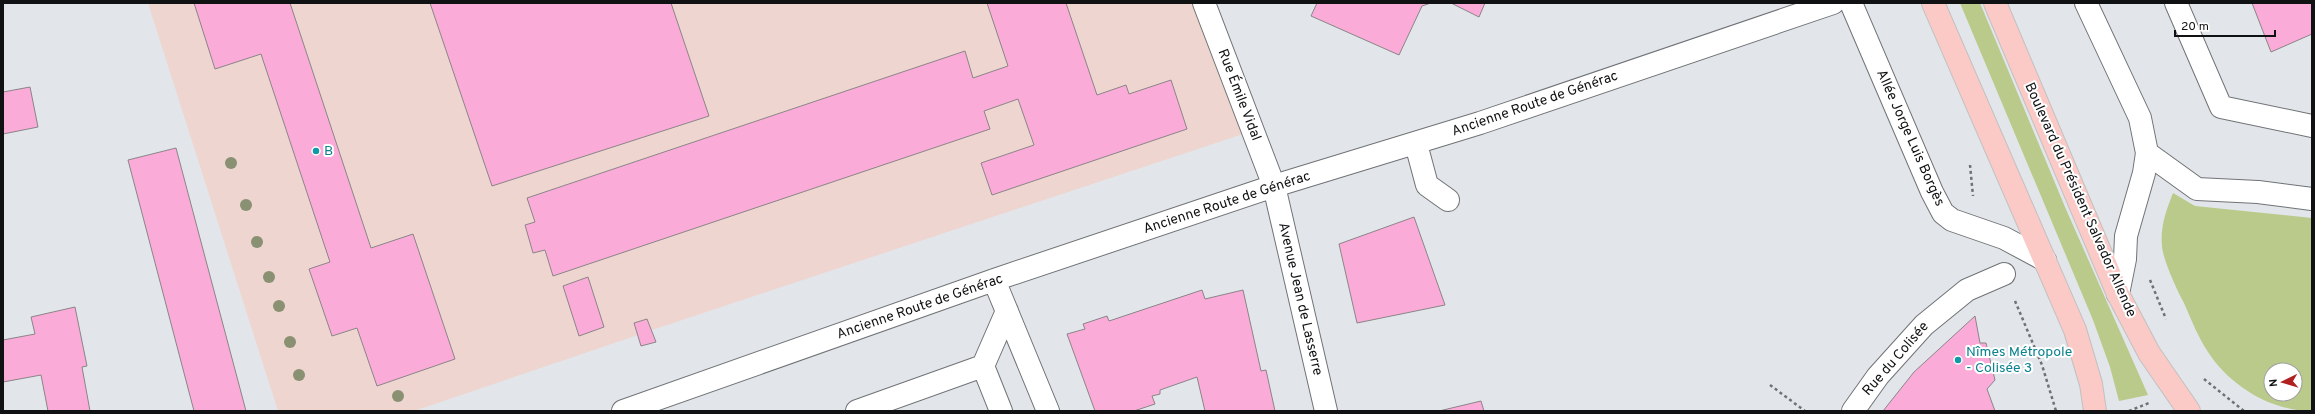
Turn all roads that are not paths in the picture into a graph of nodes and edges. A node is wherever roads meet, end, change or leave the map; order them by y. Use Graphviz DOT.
graph roads {
  1 [pos="1204,3"];
  2 [pos="1833,3"];
  3 [pos="1851,3"];
  4 [pos="1933,3"];
  5 [pos="1995,3"];
  6 [pos="2086,3"];
  7 [pos="2176,3"];
  8 [pos="2312,126"];
  9 [pos="1416,144"];
  10 [pos="2147,152"];
  11 [pos="1274,186"];
  12 [pos="2312,199"];
  13 [pos="1448,200"];
  14 [pos="2045,260"];
  15 [pos="2004,274"];
  16 [pos="994,280"];
  17 [pos="2118,294"];
  18 [pos="1007,312"];
  19 [pos="983,366"];
  20 [pos="623,411"];
  21 [pos="857,411"];
  22 [pos="1001,411"];
  23 [pos="1048,411"];
  24 [pos="1326,411"];
  25 [pos="1853,411"];
  26 [pos="2095,411"];
  27 [pos="2189,411"];
  1 -- 11 [label="street, Rue Émile Vidal"];
  2 -- 9 [label="street, Ancienne Route de Générac"];
  3 -- 14 [label="street, Allée Jorge Luis Borgès"];
  4 -- 14 [label="main road"];
  5 -- 17 [label="main road, Boulevard du Président Salvador Allende"];
  6 -- 10 [label="street"];
  7 -- 8 [label="street"];
  9 -- 11 [label="street, Ancienne Route de Générac"];
  9 -- 13 [label="street"];
  10 -- 12 [label="street"];
  10 -- 17 [label="street"];
  11 -- 16 [label="street, Ancienne Route de Générac"];
  11 -- 24 [label="street, Avenue Jean de Lasserre"];
  14 -- 26 [label="main road"];
  15 -- 25 [label="street, Rue du Colisée"];
  16 -- 18 [label="street"];
  16 -- 20 [label="street, Ancienne Route de Générac"];
  17 -- 27 [label="main road, Boulevard du Président Salvador Allende"];
  18 -- 19 [label="street"];
  18 -- 23 [label="street"];
  19 -- 21 [label="street"];
  19 -- 22 [label="street"];
}
